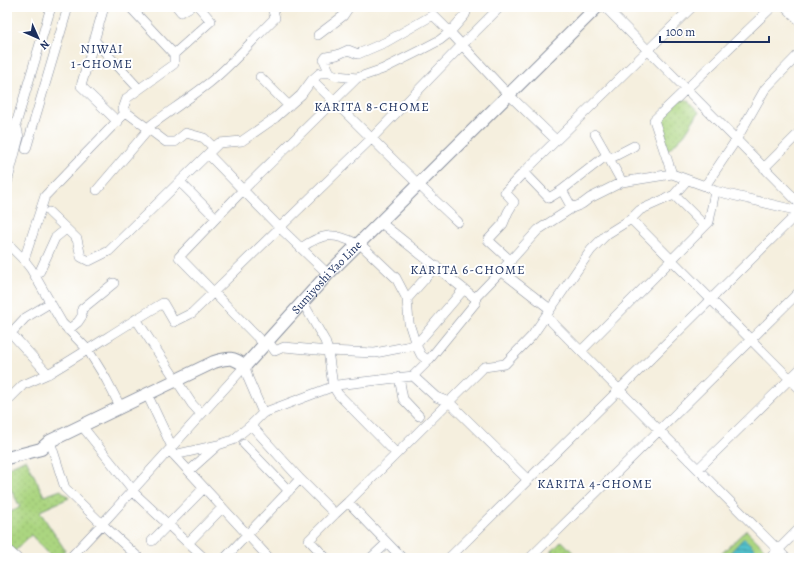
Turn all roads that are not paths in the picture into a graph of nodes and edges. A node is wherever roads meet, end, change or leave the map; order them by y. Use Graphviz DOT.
graph roads {
  1 [pos="51,7"];
  2 [pos="68,7"];
  3 [pos="104,7"];
  4 [pos="130,7"];
  5 [pos="177,7"];
  6 [pos="190,7"];
  7 [pos="199,7"];
  8 [pos="272,7"];
  9 [pos="468,7"];
  10 [pos="500,7"];
  11 [pos="597,7"];
  12 [pos="605,7"];
  13 [pos="692,7"];
  14 [pos="772,7"];
  15 [pos="786,7"];
  16 [pos="346,8"];
  17 [pos="799,20"];
  18 [pos="450,32"];
  19 [pos="318,35"];
  20 [pos="94,40"];
  21 [pos="462,45"];
  22 [pos="648,50"];
  23 [pos="174,54"];
  24 [pos="799,54"];
  25 [pos="330,73"];
  26 [pos="260,76"];
  27 [pos="357,78"];
  28 [pos="312,80"];
  29 [pos="139,89"];
  30 [pos="686,89"];
  31 [pos="509,94"];
  32 [pos="334,101"];
  33 [pos="289,106"];
  34 [pos="126,112"];
  35 [pos="118,122"];
  36 [pos="16,124"];
  37 [pos="149,129"];
  38 [pos="799,133"];
  39 [pos="594,134"];
  40 [pos="372,138"];
  41 [pos="556,140"];
  42 [pos="736,140"];
  43 [pos="634,146"];
  44 [pos="26,149"];
  45 [pos="211,151"];
  46 [pos="7,154"];
  47 [pos="608,157"];
  48 [pos="764,168"];
  49 [pos="524,172"];
  50 [pos="672,174"];
  51 [pos="687,180"];
  52 [pos="180,182"];
  53 [pos="622,182"];
  54 [pos="7,183"];
  55 [pos="417,184"];
  56 [pos="705,186"];
  57 [pos="96,190"];
  58 [pos="243,190"];
  59 [pos="562,190"];
  60 [pos="715,191"];
  61 [pos="674,195"];
  62 [pos="799,203"];
  63 [pos="572,208"];
  64 [pos="48,212"];
  65 [pos="799,212"];
  66 [pos="216,218"];
  67 [pos="631,219"];
  68 [pos="380,222"];
  69 [pos="458,222"];
  70 [pos="705,226"];
  71 [pos="279,227"];
  72 [pos="66,229"];
  73 [pos="7,243"];
  74 [pos="358,243"];
  75 [pos="301,248"];
  76 [pos="671,259"];
  77 [pos="24,260"];
  78 [pos="510,262"];
  79 [pos="436,266"];
  80 [pos="501,271"];
  81 [pos="328,274"];
  82 [pos="35,276"];
  83 [pos="114,283"];
  84 [pos="464,289"];
  85 [pos="213,292"];
  86 [pos="799,292"];
  87 [pos="475,298"];
  88 [pos="407,299"];
  89 [pos="711,299"];
  90 [pos="302,301"];
  91 [pos="50,303"];
  92 [pos="548,312"];
  93 [pos="136,319"];
  94 [pos="68,330"];
  95 [pos="751,339"];
  96 [pos="265,342"];
  97 [pos="416,345"];
  98 [pos="88,350"];
  99 [pos="328,351"];
  100 [pos="581,351"];
  101 [pos="428,361"];
  102 [pos="245,366"];
  103 [pos="799,370"];
  104 [pos="48,374"];
  105 [pos="413,376"];
  106 [pos="399,377"];
  107 [pos="790,379"];
  108 [pos="177,380"];
  109 [pos="332,386"];
  110 [pos="799,388"];
  111 [pos="619,390"];
  112 [pos="147,394"];
  113 [pos="7,401"];
  114 [pos="449,402"];
  115 [pos="120,406"];
  116 [pos="263,413"];
  117 [pos="201,414"];
  118 [pos="419,416"];
  119 [pos="251,425"];
  120 [pos="82,426"];
  121 [pos="660,431"];
  122 [pos="50,441"];
  123 [pos="244,444"];
  124 [pos="218,445"];
  125 [pos="172,451"];
  126 [pos="396,453"];
  127 [pos="9,455"];
  128 [pos="698,469"];
  129 [pos="189,471"];
  130 [pos="300,479"];
  131 [pos="528,480"];
  132 [pos="204,488"];
  133 [pos="132,491"];
  134 [pos="288,491"];
  135 [pos="348,502"];
  136 [pos="222,508"];
  137 [pos="335,514"];
  138 [pos="102,524"];
  139 [pos="168,524"];
  140 [pos="799,529"];
  141 [pos="247,535"];
  142 [pos="152,541"];
  143 [pos="387,542"];
  144 [pos="188,543"];
  145 [pos="7,549"];
  146 [pos="778,550"];
  147 [pos="459,555"];
  148 [pos="17,558"];
  149 [pos="70,558"];
  150 [pos="139,558"];
  151 [pos="204,558"];
  152 [pos="225,558"];
  153 [pos="268,558"];
  154 [pos="326,558"];
  155 [pos="371,558"];
  156 [pos="402,558"];
  157 [pos="449,558"];
  158 [pos="530,558"];
  159 [pos="770,558"];
  160 [pos="786,558"];
  1 -- 36 [label="street"];
  2 -- 44 [label="street"];
  3 -- 20 [label="street"];
  4 -- 23 [label="street"];
  5 -- 6 [label="street"];
  7 -- 23 [label="street"];
  8 -- 37 [label="street"];
  9 -- 18 [label="street"];
  10 -- 21 [label="street"];
  11 -- 31 [label="main road, Sumiyoshi Yao Line"];
  12 -- 22 [label="street"];
  13 -- 22 [label="street"];
  14 -- 30 [label="street"];
  15 -- 17 [label="street"];
  16 -- 19 [label="street"];
  18 -- 21 [label="street"];
  18 -- 25 [label="street"];
  18 -- 27 [label="street"];
  20 -- 29 [label="street"];
  20 -- 35 [label="street"];
  21 -- 31 [label="street"];
  21 -- 40 [label="street"];
  22 -- 30 [label="street"];
  22 -- 41 [label="street"];
  23 -- 29 [label="street"];
  24 -- 42 [label="street"];
  25 -- 27 [label="street"];
  25 -- 28 [label="street"];
  26 -- 33 [label="street"];
  27 -- 32 [label="street"];
  28 -- 32 [label="street"];
  28 -- 33 [label="street"];
  29 -- 34 [label="street"];
  30 -- 42 [label="street"];
  30 -- 50 [label="street"];
  31 -- 41 [label="street"];
  31 -- 55 [label="main road, Sumiyoshi Yao Line"];
  32 -- 40 [label="street"];
  32 -- 58 [label="street"];
  33 -- 45 [label="street"];
  34 -- 35 [label="street"];
  34 -- 37 [label="street"];
  35 -- 77 [label="street"];
  36 -- 46 [label="street"];
  36 -- 54 [label="street"];
  37 -- 45 [label="street"];
  37 -- 57 [label="street"];
  38 -- 48 [label="street"];
  39 -- 47 [label="street"];
  40 -- 55 [label="street"];
  40 -- 71 [label="street"];
  41 -- 49 [label="street"];
  42 -- 48 [label="street"];
  42 -- 56 [label="street"];
  43 -- 47 [label="street"];
  45 -- 52 [label="street"];
  45 -- 58 [label="street"];
  47 -- 53 [label="street"];
  47 -- 59 [label="street"];
  48 -- 62 [label="street"];
  49 -- 59 [label="street"];
  49 -- 78 [label="street"];
  50 -- 51 [label="street"];
  50 -- 53 [label="street"];
  51 -- 56 [label="street"];
  51 -- 61 [label="street"];
  52 -- 66 [label="street"];
  52 -- 72 [label="street"];
  53 -- 63 [label="street"];
  55 -- 68 [label="main road, Sumiyoshi Yao Line"];
  55 -- 69 [label="street"];
  56 -- 60 [label="street"];
  58 -- 66 [label="street"];
  58 -- 71 [label="street"];
  59 -- 63 [label="street"];
  60 -- 65 [label="street"];
  60 -- 70 [label="street"];
  61 -- 67 [label="street"];
  61 -- 70 [label="street"];
  63 -- 78 [label="street"];
  64 -- 72 [label="street"];
  65 -- 89 [label="street"];
  66 -- 85 [label="street"];
  67 -- 76 [label="street"];
  67 -- 92 [label="street"];
  68 -- 74 [label="main road, Sumiyoshi Yao Line"];
  68 -- 79 [label="street"];
  70 -- 76 [label="street"];
  71 -- 75 [label="street"];
  71 -- 85 [label="street"];
  72 -- 82 [label="street"];
  73 -- 77 [label="street"];
  74 -- 75 [label="street"];
  74 -- 81 [label="main road, Sumiyoshi Yao Line"];
  74 -- 88 [label="street"];
  75 -- 81 [label="street"];
  76 -- 89 [label="street"];
  76 -- 100 [label="street"];
  77 -- 82 [label="street"];
  78 -- 80 [label="street"];
  79 -- 84 [label="street"];
  79 -- 88 [label="street"];
  80 -- 87 [label="street"];
  80 -- 92 [label="street"];
  81 -- 90 [label="main road, Sumiyoshi Yao Line"];
  82 -- 91 [label="street"];
  83 -- 94 [label="street"];
  84 -- 87 [label="street"];
  84 -- 97 [label="street"];
  85 -- 93 [label="street"];
  85 -- 96 [label="street"];
  86 -- 95 [label="street"];
  87 -- 101 [label="street"];
  88 -- 97 [label="street"];
  89 -- 95 [label="street"];
  89 -- 111 [label="street"];
  90 -- 96 [label="main road, Sumiyoshi Yao Line"];
  90 -- 99 [label="street"];
  91 -- 94 [label="street"];
  91 -- 104 [label="street"];
  92 -- 100 [label="street"];
  92 -- 114 [label="street"];
  93 -- 98 [label="street"];
  93 -- 108 [label="street"];
  94 -- 98 [label="street"];
  95 -- 107 [label="street"];
  95 -- 121 [label="street"];
  96 -- 99 [label="street"];
  96 -- 102 [label="main road, Sumiyoshi Yao Line"];
  97 -- 99 [label="street"];
  97 -- 101 [label="street"];
  98 -- 104 [label="street"];
  98 -- 115 [label="street"];
  99 -- 109 [label="street"];
  100 -- 111 [label="street"];
  101 -- 105 [label="street"];
  102 -- 108 [label="main road"];
  102 -- 116 [label="street"];
  102 -- 117 [label="street"];
  103 -- 107 [label="street"];
  104 -- 113 [label="street"];
  105 -- 106 [label="street"];
  105 -- 114 [label="street"];
  106 -- 109 [label="street"];
  106 -- 118 [label="street"];
  107 -- 110 [label="street"];
  107 -- 128 [label="street"];
  108 -- 112 [label="main road"];
  108 -- 117 [label="street"];
  109 -- 116 [label="street"];
  109 -- 126 [label="street"];
  111 -- 121 [label="street"];
  111 -- 131 [label="street"];
  112 -- 115 [label="main road"];
  112 -- 125 [label="street"];
  114 -- 126 [label="street"];
  114 -- 131 [label="street"];
  115 -- 120 [label="main road"];
  116 -- 119 [label="street"];
  117 -- 125 [label="street"];
  119 -- 124 [label="street"];
  119 -- 130 [label="street"];
  120 -- 122 [label="main road"];
  120 -- 133 [label="street"];
  121 -- 128 [label="street"];
  121 -- 158 [label="street"];
  122 -- 127 [label="main road"];
  122 -- 138 [label="street"];
  123 -- 134 [label="street"];
  124 -- 125 [label="street"];
  124 -- 129 [label="street"];
  125 -- 129 [label="street"];
  125 -- 133 [label="street"];
  126 -- 135 [label="street"];
  128 -- 146 [label="street"];
  129 -- 132 [label="street"];
  130 -- 134 [label="street"];
  130 -- 137 [label="street"];
  131 -- 147 [label="street"];
  132 -- 136 [label="street"];
  132 -- 139 [label="street"];
  133 -- 138 [label="street"];
  133 -- 139 [label="street"];
  134 -- 141 [label="street"];
  135 -- 137 [label="street"];
  135 -- 143 [label="street"];
  136 -- 141 [label="street"];
  136 -- 144 [label="street"];
  137 -- 154 [label="street"];
  138 -- 149 [label="street"];
  138 -- 150 [label="street"];
  139 -- 142 [label="street"];
  139 -- 144 [label="street"];
  140 -- 146 [label="street"];
  141 -- 152 [label="street"];
  141 -- 153 [label="street"];
  143 -- 155 [label="street"];
  143 -- 156 [label="street"];
  144 -- 151 [label="street"];
  145 -- 148 [label="street"];
  146 -- 159 [label="street"];
  146 -- 160 [label="street"];
  147 -- 157 [label="street"];
}
